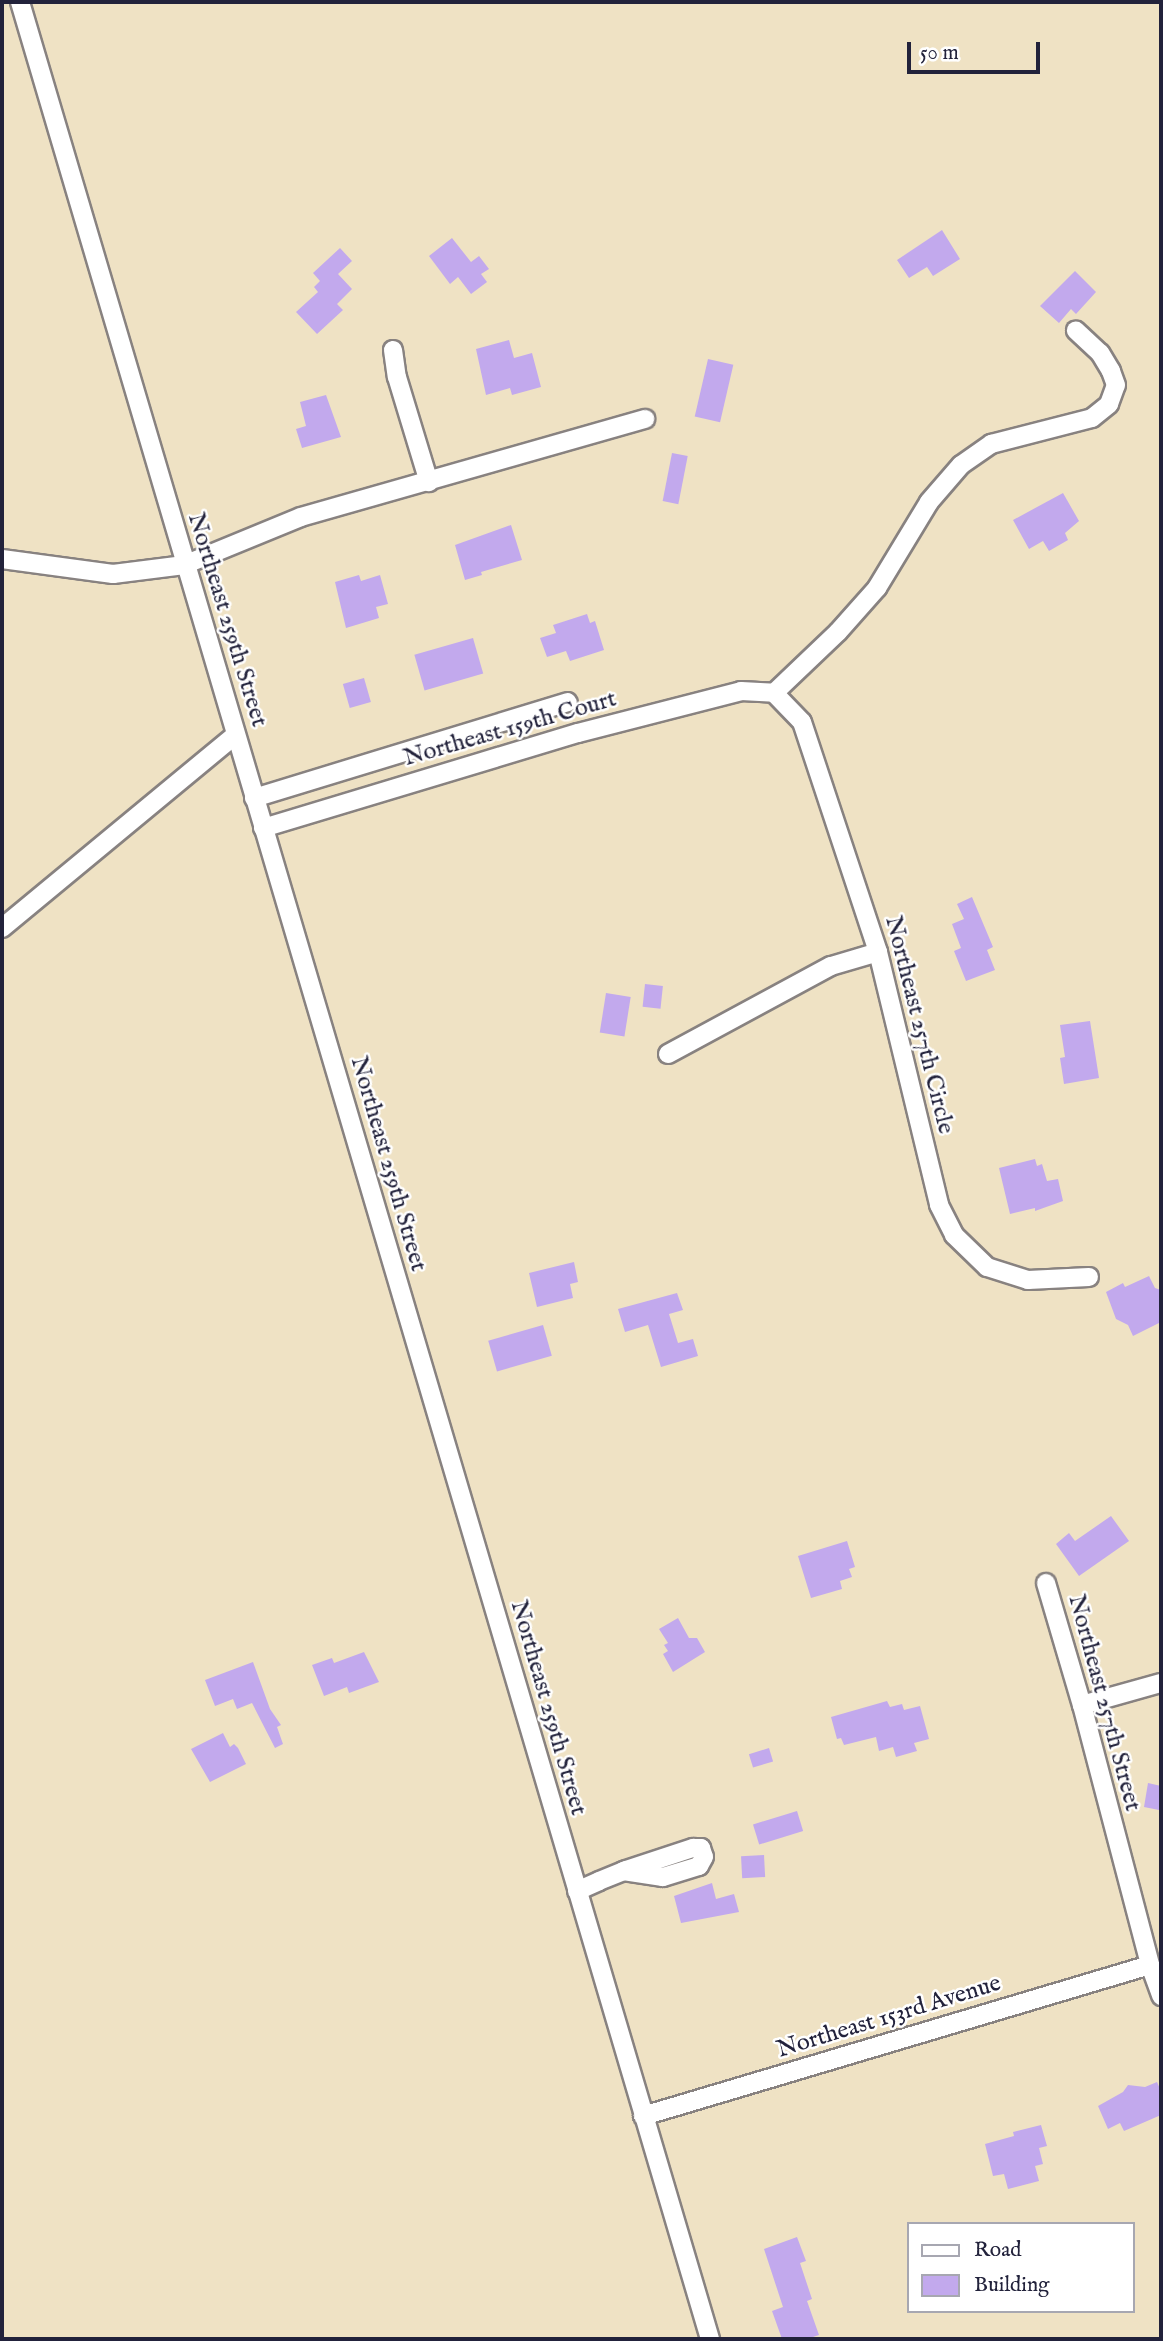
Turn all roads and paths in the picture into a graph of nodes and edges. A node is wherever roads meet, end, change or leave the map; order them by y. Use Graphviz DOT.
graph roads {
  1 [pos="20,2"];
  2 [pos="1076,331"];
  3 [pos="393,350"];
  4 [pos="645,419"];
  5 [pos="429,482"];
  6 [pos="2,559"];
  7 [pos="184,565"];
  8 [pos="774,693"];
  9 [pos="568,702"];
  10 [pos="235,735"];
  11 [pos="254,798"];
  12 [pos="263,828"];
  13 [pos="2,928"];
  14 [pos="878,952"];
  15 [pos="667,1054"];
  16 [pos="1089,1277"];
  17 [pos="1046,1583"];
  18 [pos="1161,1683"];
  19 [pos="1082,1705"];
  20 [pos="623,1871"];
  21 [pos="577,1891"];
  22 [pos="1150,1965"];
  23 [pos="1161,1996"];
  24 [pos="643,2116"];
  25 [pos="710,2339"];
  1 -- 7 [label="street, Northeast 259th Street"];
  2 -- 8 [label="street"];
  3 -- 5 [label="street"];
  4 -- 5 [label="street"];
  5 -- 7 [label="street"];
  6 -- 7 [label="street"];
  7 -- 10 [label="street, Northeast 259th Street"];
  8 -- 12 [label="street, Northeast 159th Court"];
  8 -- 14 [label="street, Northeast 257th Circle"];
  9 -- 11 [label="street"];
  10 -- 11 [label="street, Northeast 259th Street"];
  10 -- 13 [label="street"];
  11 -- 12 [label="street, Northeast 259th Street"];
  12 -- 21 [label="street, Northeast 259th Street"];
  14 -- 15 [label="street"];
  14 -- 16 [label="street, Northeast 257th Circle"];
  17 -- 19 [label="street, Northeast 257th Street"];
  18 -- 19 [label="street"];
  19 -- 22 [label="street, Northeast 257th Street"];
  20 -- 21 [label="street"];
  21 -- 24 [label="street, Northeast 259th Street"];
  22 -- 23 [label="street, Northeast 257th Street"];
  22 -- 24 [label="street, Northeast 153rd Avenue"];
  24 -- 25 [label="street, Northeast 259th Street"];
}
